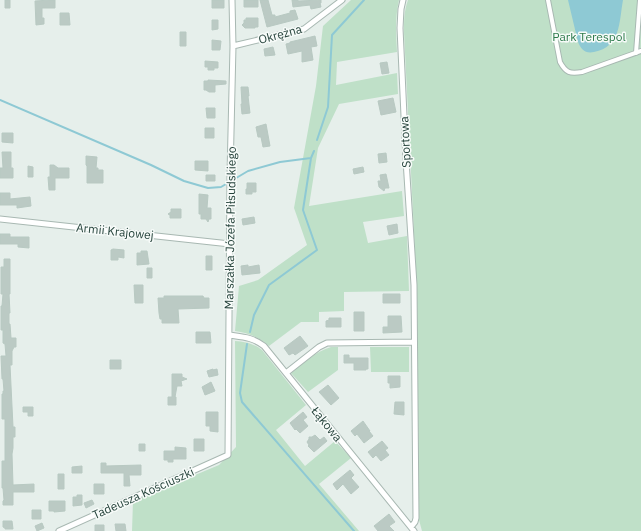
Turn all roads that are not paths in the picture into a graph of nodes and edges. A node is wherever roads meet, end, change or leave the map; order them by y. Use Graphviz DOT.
graph roads {
  1 [pos="232,0"];
  2 [pos="342,0"];
  3 [pos="402,0"];
  4 [pos="548,0"];
  5 [pos="640,0"];
  6 [pos="233,46"];
  7 [pos="641,51"];
  8 [pos="636,53"];
  9 [pos="0,219"];
  10 [pos="230,244"];
  11 [pos="229,335"];
  12 [pos="414,342"];
  13 [pos="286,373"];
  14 [pos="228,455"];
  15 [pos="413,529"];
  16 [pos="59,531"];
  1 -- 6 [label="street, Marszałka Józefa Piłsudskiego"];
  2 -- 6 [label="street, Okrężna"];
  3 -- 12 [label="street, Sportowa"];
  4 -- 8 [label="street"];
  5 -- 8 [label="street"];
  6 -- 10 [label="street, Marszałka Józefa Piłsudskiego"];
  7 -- 8 [label="street"];
  9 -- 10 [label="street, Armii Krajowej"];
  10 -- 11 [label="street, Marszałka Józefa Piłsudskiego"];
  11 -- 13 [label="street, Łąkowa"];
  11 -- 14 [label="street, Marszałka Józefa Piłsudskiego"];
  12 -- 13 [label="street"];
  12 -- 15 [label="street, Sportowa"];
  13 -- 15 [label="street, Łąkowa"];
  14 -- 16 [label="street, Tadeusza Kościuszki"];
}
